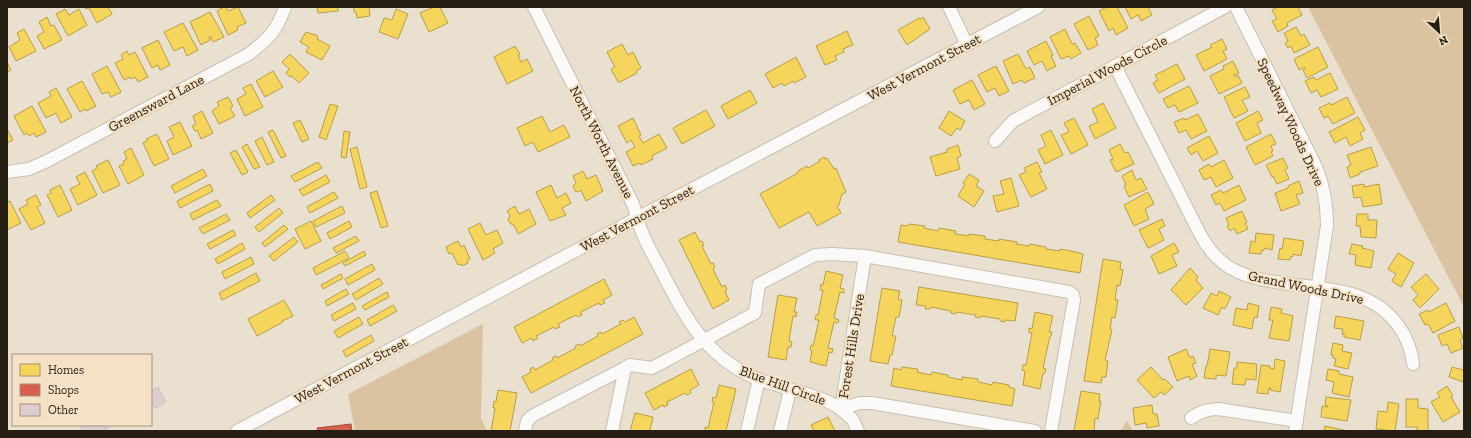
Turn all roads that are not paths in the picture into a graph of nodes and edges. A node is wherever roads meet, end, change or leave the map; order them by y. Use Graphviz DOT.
graph roads {
  1 [pos="285,7"];
  2 [pos="534,7"];
  3 [pos="949,7"];
  4 [pos="1038,7"];
  5 [pos="1225,7"];
  6 [pos="1236,7"];
  7 [pos="967,45"];
  8 [pos="1115,66"];
  9 [pos="995,141"];
  10 [pos="7,172"];
  11 [pos="638,218"];
  12 [pos="865,256"];
  13 [pos="1318,288"];
  14 [pos="703,340"];
  15 [pos="1413,364"];
  16 [pos="625,368"];
  17 [pos="759,379"];
  18 [pos="790,390"];
  19 [pos="841,409"];
  20 [pos="1191,418"];
  21 [pos="1296,426"];
  22 [pos="237,431"];
  23 [pos="525,431"];
  24 [pos="612,431"];
  25 [pos="747,431"];
  26 [pos="780,431"];
  27 [pos="858,431"];
  28 [pos="1035,431"];
  29 [pos="1051,431"];
  1 -- 10 [label="street, Greensward Lane"];
  2 -- 11 [label="street, North Worth Avenue"];
  3 -- 7 [label="street"];
  4 -- 7 [label="street, West Vermont Street"];
  5 -- 8 [label="street, Imperial Woods Circle"];
  6 -- 13 [label="street, Speedway Woods Drive"];
  7 -- 11 [label="street, West Vermont Street"];
  8 -- 9 [label="street, Imperial Woods Circle"];
  8 -- 13 [label="street, Grand Woods Drive"];
  11 -- 14 [label="street, North Worth Avenue"];
  11 -- 22 [label="street, West Vermont Street"];
  12 -- 14 [label="street"];
  12 -- 19 [label="street, Forest Hills Drive"];
  12 -- 29 [label="street"];
  13 -- 15 [label="street, Grand Woods Drive"];
  13 -- 21 [label="street, Speedway Woods Drive"];
  14 -- 16 [label="street"];
  14 -- 17 [label="street, Blue Hill Circle"];
  16 -- 23 [label="street"];
  16 -- 24 [label="street"];
  17 -- 18 [label="street, Blue Hill Circle"];
  17 -- 25 [label="street"];
  18 -- 19 [label="street, Blue Hill Circle"];
  18 -- 26 [label="street"];
  19 -- 27 [label="street, Forest Hills Drive"];
  19 -- 28 [label="street, Blue Hill Circle"];
  20 -- 21 [label="street"];
}
